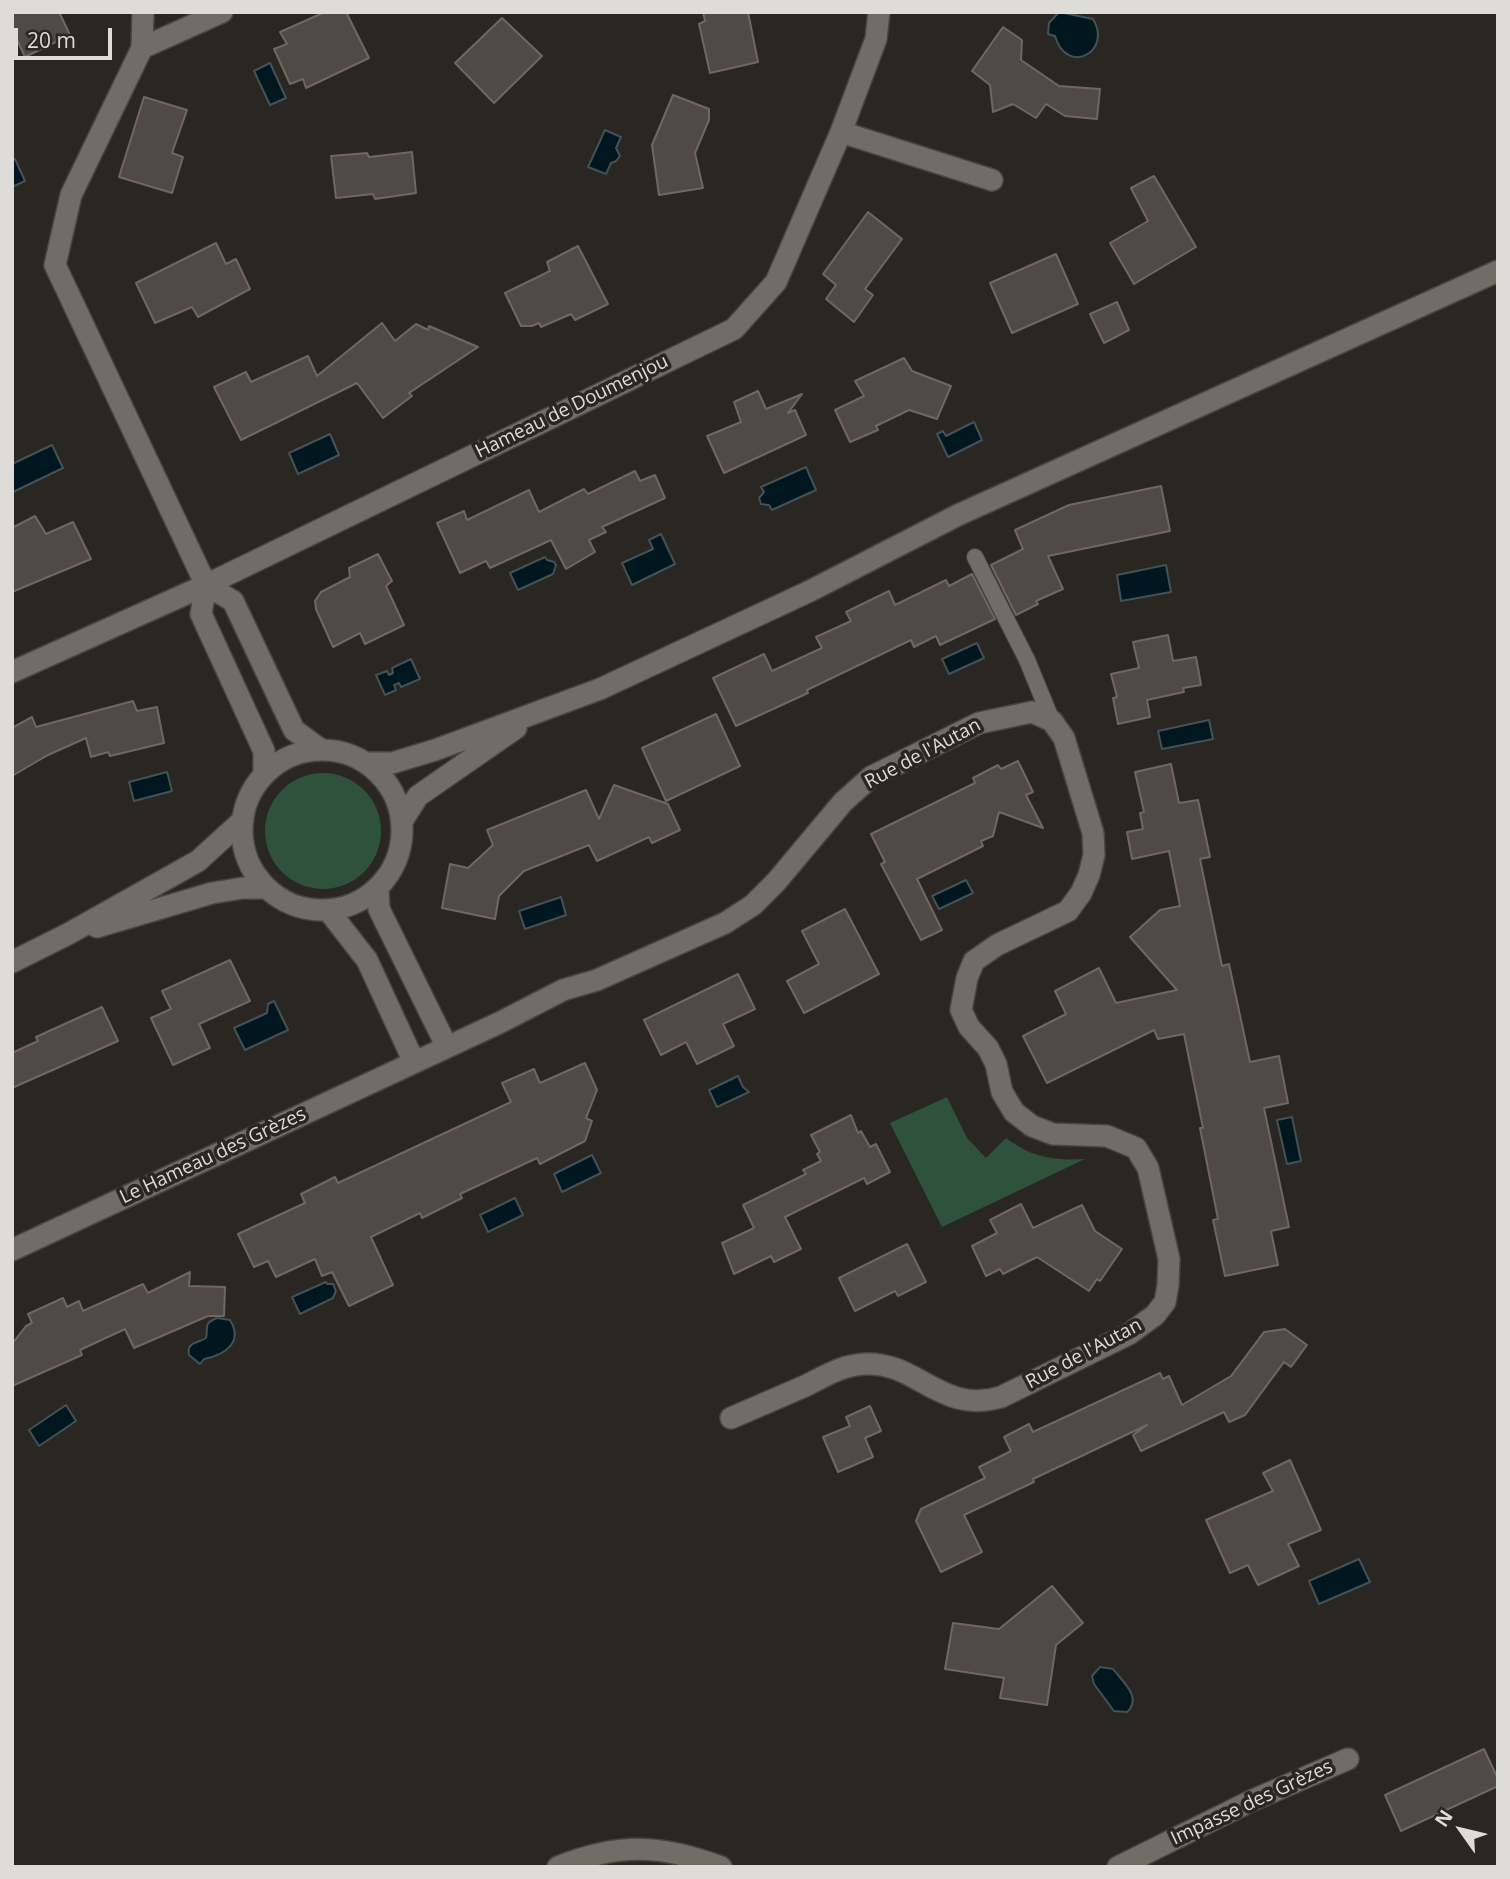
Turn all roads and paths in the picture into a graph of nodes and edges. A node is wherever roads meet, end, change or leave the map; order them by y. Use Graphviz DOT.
graph roads {
  1 [pos="143,12"];
  2 [pos="222,12"];
  3 [pos="879,12"];
  4 [pos="142,48"];
  5 [pos="841,132"];
  6 [pos="992,180"];
  7 [pos="1498,271"];
  8 [pos="975,557"];
  9 [pos="206,585"];
  10 [pos="12,672"];
  11 [pos="543,709"];
  12 [pos="1052,721"];
  13 [pos="320,749"];
  14 [pos="368,763"];
  15 [pos="264,774"];
  16 [pos="243,820"];
  17 [pos="402,821"];
  18 [pos="267,888"];
  19 [pos="378,888"];
  20 [pos="328,910"];
  21 [pos="68,934"];
  22 [pos="12,962"];
  23 [pos="501,1022"];
  24 [pos="447,1047"];
  25 [pos="414,1062"];
  26 [pos="12,1250"];
  27 [pos="731,1418"];
  28 [pos="1348,1759"];
  29 [pos="558,1867"];
  30 [pos="721,1867"];
  31 [pos="1118,1867"];
  1 -- 4 [label="street"];
  2 -- 4 [label="street"];
  3 -- 5 [label="street, Hameau de Doumenjou"];
  4 -- 9 [label="street"];
  5 -- 6 [label="street"];
  5 -- 9 [label="street, Hameau de Doumenjou"];
  7 -- 11 [label="street"];
  8 -- 12 [label="lane"];
  9 -- 10 [label="street, Hameau de Doumenjou"];
  9 -- 13 [label="street"];
  9 -- 15 [label="street"];
  11 -- 14 [label="street"];
  11 -- 17 [label="street"];
  12 -- 23 [label="street, Rue de l'Autan"];
  12 -- 27 [label="street, Rue de l'Autan"];
  13 -- 14 [label="street"];
  13 -- 15 [label="street"];
  14 -- 17 [label="street"];
  15 -- 16 [label="street"];
  16 -- 18 [label="street"];
  16 -- 21 [label="street"];
  17 -- 19 [label="street"];
  18 -- 20 [label="street"];
  18 -- 21 [label="street"];
  19 -- 20 [label="street"];
  19 -- 24 [label="street"];
  20 -- 25 [label="street"];
  21 -- 22 [label="street"];
  23 -- 24 [label="street, Le Hameau des Grèzes"];
  24 -- 25 [label="street, Le Hameau des Grèzes"];
  25 -- 26 [label="street, Le Hameau des Grèzes"];
  28 -- 31 [label="street, Impasse des Grèzes"];
  29 -- 30 [label="street"];
}
